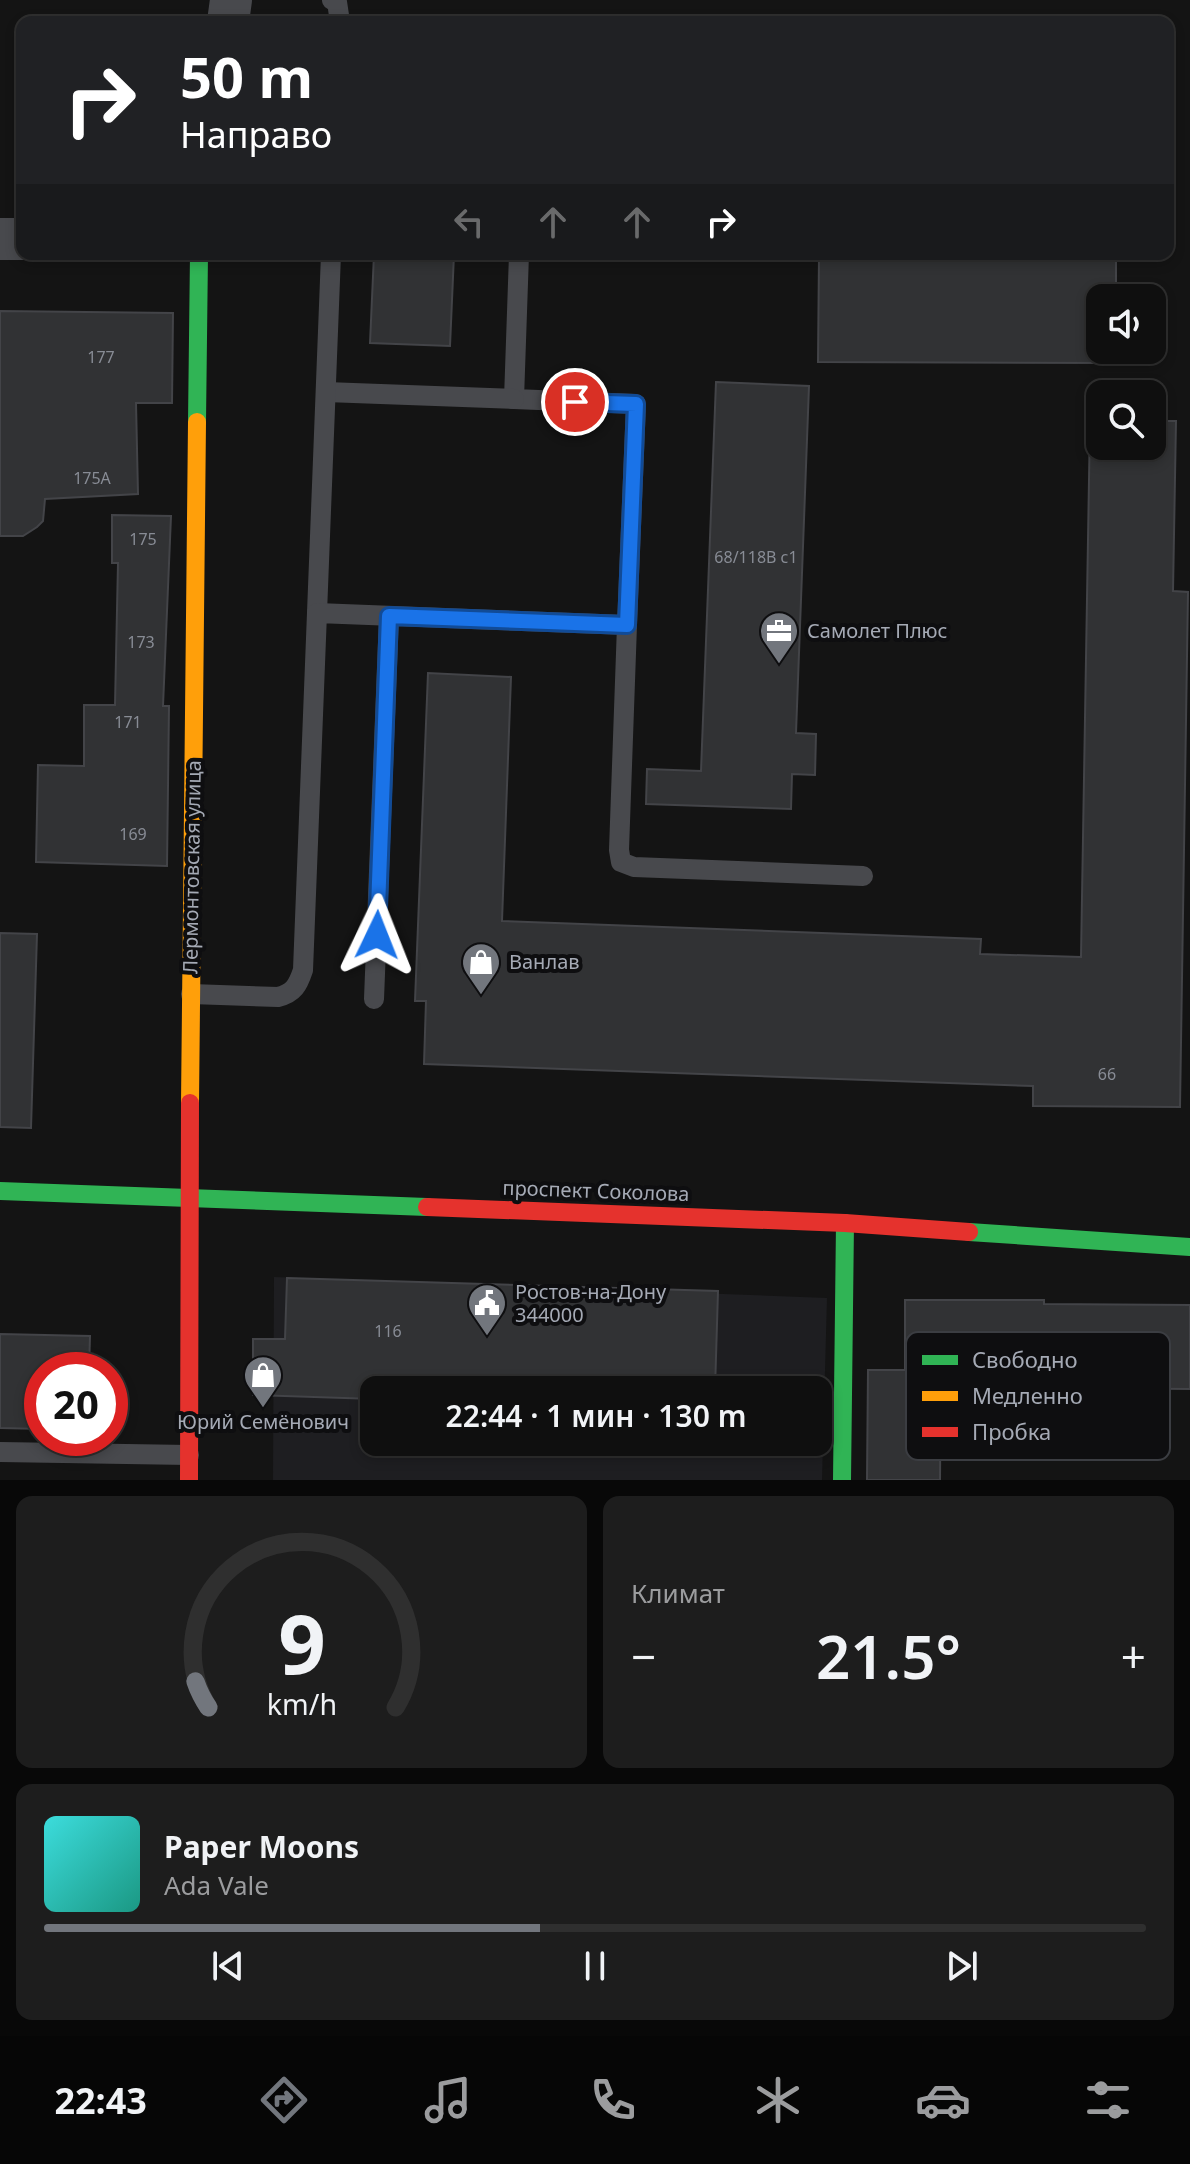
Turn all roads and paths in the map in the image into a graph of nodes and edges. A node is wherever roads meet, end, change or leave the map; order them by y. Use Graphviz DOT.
graph roads {
  1 [pos="199,260"];
  2 [pos="331,260"];
  3 [pos="519,260"];
  4 [pos="326,392"];
  5 [pos="514,399"];
  6 [pos="317,613"];
  7 [pos="389,616"];
  8 [pos="627,625"];
  9 [pos="863,876"];
  10 [pos="191,994"];
  11 [pos="374,999"];
  12 [pos="0,1191"];
  13 [pos="189,1197"];
  14 [pos="845,1223"];
  15 [pos="1190,1247"];
  16 [pos="0,1452"];
  17 [pos="189,1455"];
  18 [pos="189,1480"];
  19 [pos="842,1480"];
  1 -- 10 [label="street, Лермонтовская улица"];
  2 -- 4 [label="lane"];
  3 -- 5 [label="lane"];
  4 -- 5 [label="lane"];
  4 -- 6 [label="lane"];
  5 -- 8 [label="lane"];
  6 -- 7 [label="lane"];
  6 -- 10 [label="lane"];
  7 -- 8 [label="lane"];
  7 -- 11 [label="lane"];
  8 -- 9 [label="lane"];
  10 -- 13 [label="street, Лермонтовская улица"];
  12 -- 13 [label="street, проспект Соколова"];
  13 -- 14 [label="street, проспект Соколова"];
  13 -- 17 [label="street, Лермонтовская улица"];
  14 -- 15 [label="street, проспект Соколова"];
  14 -- 19 [label="street"];
  16 -- 17 [label="lane"];
  17 -- 18 [label="street, Лермонтовская улица"];
}
